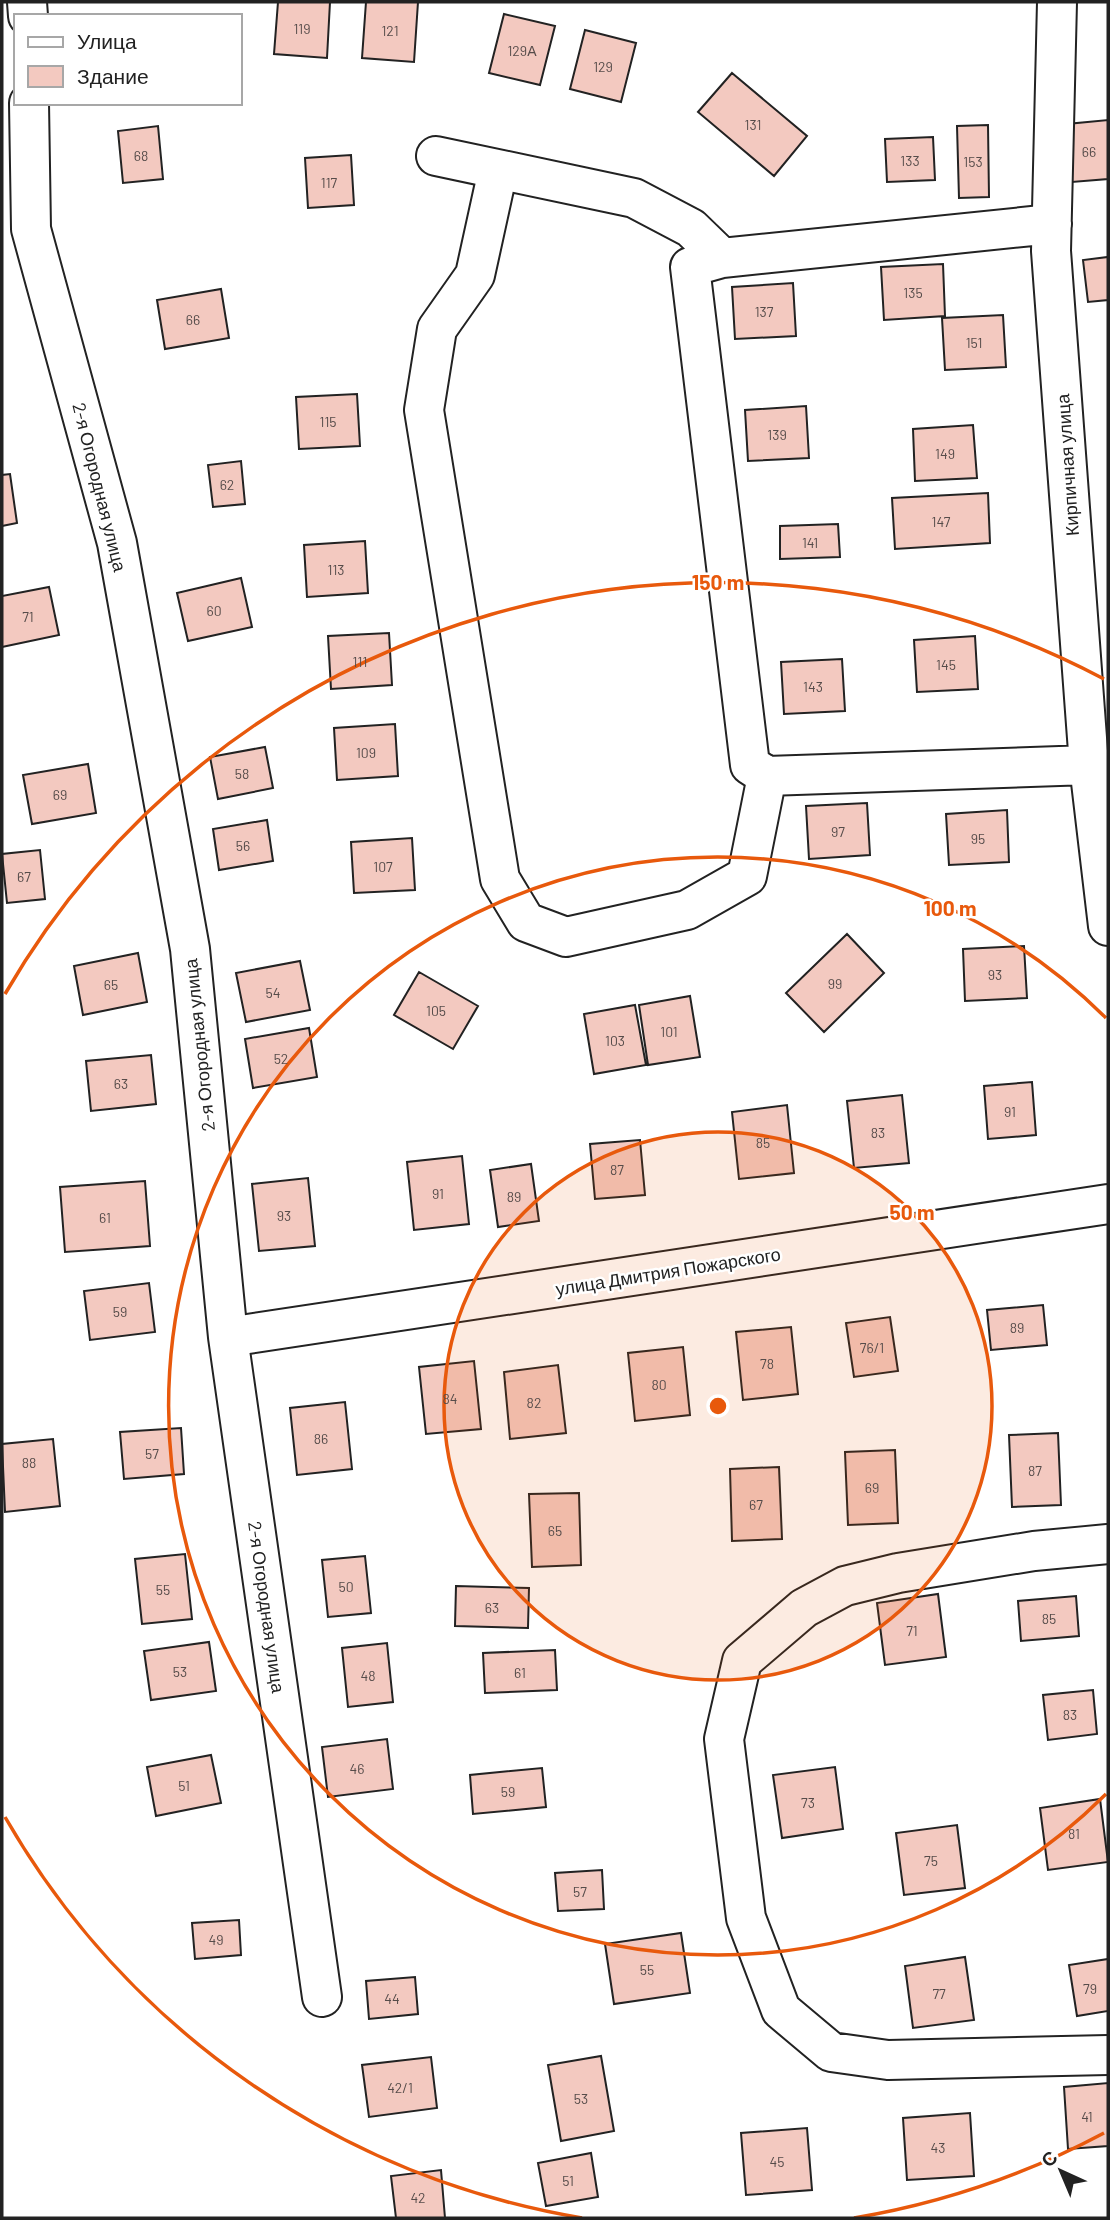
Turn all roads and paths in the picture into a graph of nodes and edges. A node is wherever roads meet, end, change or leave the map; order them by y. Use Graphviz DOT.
graph roads {
  1 [pos="1057,2"];
  2 [pos="30,105"];
  3 [pos="436,156"];
  4 [pos="498,170"];
  5 [pos="16,188"];
  6 [pos="1052,224"];
  7 [pos="722,258"];
  8 [pos="1089,765"];
  9 [pos="767,776"];
  10 [pos="1108,926"];
  11 [pos="1108,1204"];
  12 [pos="228,1337"];
  13 [pos="1108,1544"];
  14 [pos="322,1997"];
  15 [pos="1108,2055"];
  1 -- 6 [label="street, Кирпичная улица"];
  2 -- 5 [label="street, 2-я Огородная улица"];
  3 -- 4 [label="street"];
  4 -- 7 [label="street"];
  4 -- 9 [label="street"];
  5 -- 12 [label="street, 2-я Огородная улица"];
  6 -- 7 [label="street"];
  6 -- 8 [label="street, Кирпичная улица"];
  7 -- 9 [label="street"];
  8 -- 9 [label="street"];
  8 -- 10 [label="street, Кирпичная улица"];
  11 -- 12 [label="street, улица Дмитрия Пожарского"];
  12 -- 14 [label="street, 2-я Огородная улица"];
  13 -- 15 [label="street"];
}
